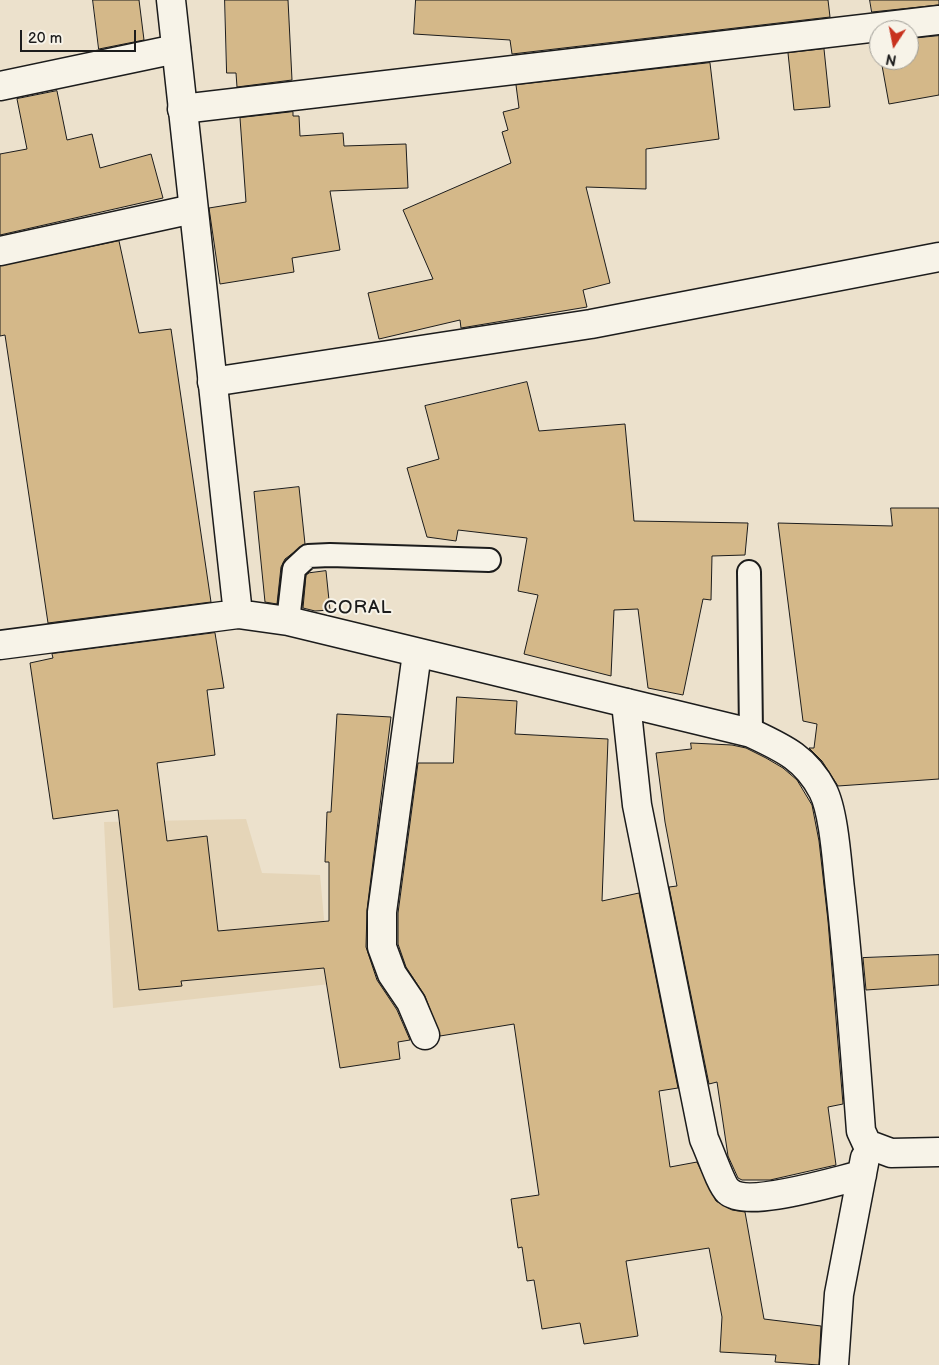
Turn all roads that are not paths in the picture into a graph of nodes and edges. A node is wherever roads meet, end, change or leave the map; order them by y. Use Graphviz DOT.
graph roads {
  1 [pos="171,0"];
  2 [pos="939,20"];
  3 [pos="176,49"];
  4 [pos="0,86"];
  5 [pos="182,110"];
  6 [pos="193,209"];
  7 [pos="0,251"];
  8 [pos="939,257"];
  9 [pos="212,382"];
  10 [pos="489,560"];
  11 [pos="749,572"];
  12 [pos="238,614"];
  13 [pos="288,621"];
  14 [pos="0,645"];
  15 [pos="417,652"];
  16 [pos="626,703"];
  17 [pos="751,733"];
  18 [pos="425,1035"];
  19 [pos="868,1144"];
  20 [pos="939,1152"];
  21 [pos="862,1175"];
  22 [pos="834,1365"];
  1 -- 3 [label="street"];
  2 -- 5 [label="street"];
  3 -- 4 [label="street"];
  3 -- 5 [label="street"];
  5 -- 6 [label="street"];
  6 -- 7 [label="street"];
  6 -- 9 [label="street"];
  8 -- 9 [label="street"];
  9 -- 12 [label="street"];
  10 -- 13 [label="lane"];
  11 -- 17 [label="lane"];
  12 -- 13 [label="street"];
  12 -- 14 [label="street"];
  13 -- 15 [label="street"];
  15 -- 16 [label="street"];
  15 -- 18 [label="street"];
  16 -- 17 [label="street"];
  16 -- 21 [label="street"];
  17 -- 19 [label="street"];
  19 -- 20 [label="street"];
  19 -- 21 [label="street"];
  21 -- 22 [label="street"];
}
